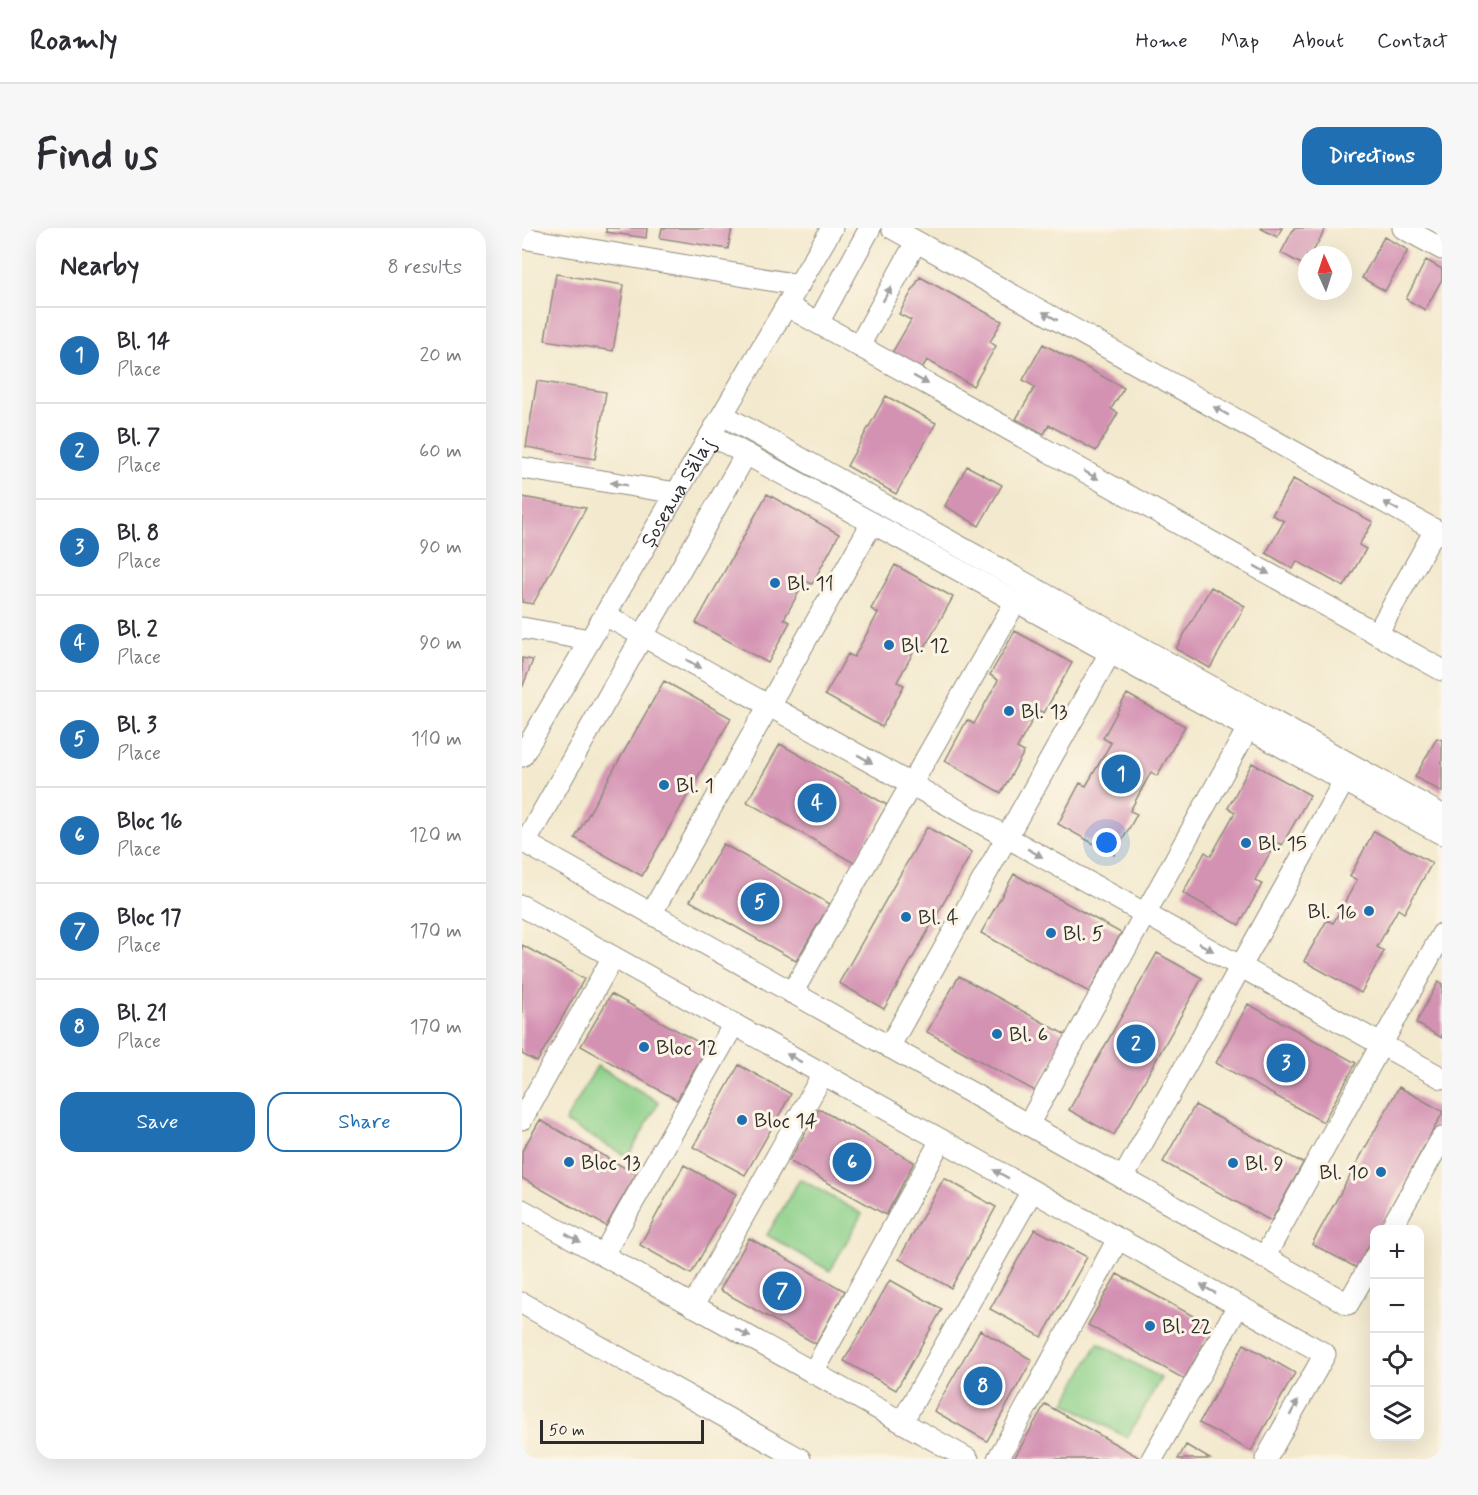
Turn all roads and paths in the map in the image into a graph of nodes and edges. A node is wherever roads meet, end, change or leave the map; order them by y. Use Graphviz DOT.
graph roads {
  1 [pos="832,228"];
  2 [pos="870,228"];
  3 [pos="892,228"];
  4 [pos="1403,228"];
  5 [pos="522,238"];
  6 [pos="916,242"];
  7 [pos="1442,249"];
  8 [pos="799,285"];
  9 [pos="787,306"];
  10 [pos="818,323"];
  11 [pos="859,346"];
  12 [pos="723,415"];
  13 [pos="711,435"];
  14 [pos="746,454"];
  15 [pos="522,468"];
  16 [pos="676,493"];
  17 [pos="872,523"];
  18 [pos="1438,532"];
  19 [pos="1016,601"];
  20 [pos="605,615"];
  21 [pos="522,628"];
  22 [pos="1377,634"];
  23 [pos="643,636"];
  24 [pos="590,640"];
  25 [pos="1110,653"];
  26 [pos="1442,670"];
  27 [pos="769,705"];
  28 [pos="1248,728"];
  29 [pos="529,730"];
  30 [pos="522,756"];
  31 [pos="1344,781"];
  32 [pos="911,784"];
  33 [pos="1442,814"];
  34 [pos="1442,834"];
  35 [pos="1007,837"];
  36 [pos="523,842"];
  37 [pos="522,906"];
  38 [pos="651,914"];
  39 [pos="1145,914"];
  40 [pos="1442,934"];
  41 [pos="613,957"];
  42 [pos="1241,967"];
  43 [pos="792,993"];
  44 [pos="734,1024"];
  45 [pos="1382,1044"];
  46 [pos="889,1047"];
  47 [pos="823,1074"];
  48 [pos="1442,1078"];
  49 [pos="522,1119"];
  50 [pos="1028,1125"];
  51 [pos="1442,1138"];
  52 [pos="941,1140"];
  53 [pos="1123,1178"];
  54 [pos="1032,1191"];
  55 [pos="522,1209"];
  56 [pos="1393,1225"];
  57 [pos="1118,1239"];
  58 [pos="603,1254"];
  59 [pos="1264,1258"];
  60 [pos="1370,1265"];
  61 [pos="522,1302"];
  62 [pos="693,1306"];
  63 [pos="1238,1306"];
  64 [pos="813,1372"];
  65 [pos="902,1422"];
  66 [pos="800,1459"];
  67 [pos="968,1459"];
  68 [pos="998,1459"];
  69 [pos="1152,1459"];
  70 [pos="1266,1459"];
  1 -- 8 [label="street, Șoseaua Sălaj"];
  2 -- 10 [label="street"];
  3 -- 6 [label="street"];
  4 -- 7 [label="street"];
  5 -- 8 [label="street"];
  11 -- 6 [label="street, one-way"];
  18 -- 6 [label="street, one-way"];
  8 -- 9 [label="street, Șoseaua Sălaj"];
  9 -- 10 [label="street"];
  9 -- 12 [label="street, Șoseaua Sălaj"];
  10 -- 11 [label="street"];
  11 -- 22 [label="street, one-way"];
  12 -- 13 [label="street, Șoseaua Sălaj"];
  12 -- 33 [label="street"];
  13 -- 14 [label="street"];
  13 -- 16 [label="street, Șoseaua Sălaj"];
  14 -- 17 [label="street"];
  14 -- 23 [label="street"];
  16 -- 15 [label="street, one-way"];
  16 -- 20 [label="street, Șoseaua Sălaj"];
  17 -- 19 [label="street"];
  17 -- 27 [label="street"];
  18 -- 22 [label="street"];
  19 -- 25 [label="street"];
  19 -- 32 [label="street"];
  20 -- 23 [label="street"];
  20 -- 24 [label="street, Șoseaua Sălaj"];
  21 -- 24 [label="street"];
  22 -- 26 [label="street"];
  23 -- 27 [label="street, one-way"];
  23 -- 36 [label="street"];
  24 -- 29 [label="street, Șoseaua Sălaj"];
  25 -- 28 [label="street"];
  25 -- 35 [label="street"];
  27 -- 32 [label="street, one-way"];
  27 -- 38 [label="street"];
  28 -- 31 [label="street"];
  28 -- 39 [label="street"];
  29 -- 30 [label="street, Șoseaua Sălaj"];
  31 -- 34 [label="street"];
  31 -- 42 [label="street"];
  32 -- 35 [label="street"];
  32 -- 43 [label="street"];
  35 -- 39 [label="street, one-way"];
  35 -- 46 [label="street"];
  36 -- 38 [label="street"];
  37 -- 41 [label="street"];
  38 -- 43 [label="street"];
  39 -- 42 [label="street, one-way"];
  39 -- 50 [label="street"];
  40 -- 45 [label="street"];
  41 -- 44 [label="street"];
  41 -- 49 [label="street"];
  42 -- 45 [label="street"];
  42 -- 53 [label="street"];
  43 -- 46 [label="street"];
  47 -- 44 [label="street, one-way"];
  44 -- 58 [label="street"];
  45 -- 48 [label="street"];
  45 -- 59 [label="street"];
  46 -- 50 [label="street"];
  47 -- 52 [label="street"];
  47 -- 62 [label="street"];
  50 -- 53 [label="street"];
  51 -- 56 [label="street"];
  54 -- 52 [label="street, one-way"];
  52 -- 64 [label="street"];
  53 -- 59 [label="street"];
  54 -- 57 [label="street"];
  54 -- 65 [label="street"];
  55 -- 58 [label="street, one-way"];
  63 -- 57 [label="street, one-way"];
  57 -- 68 [label="street"];
  58 -- 62 [label="street"];
  59 -- 60 [label="street"];
  61 -- 66 [label="street"];
  62 -- 64 [label="street, one-way"];
  63 -- 69 [label="street"];
  70 -- 63 [label="street, one-way"];
  64 -- 65 [label="street"];
  65 -- 67 [label="street"];
}
